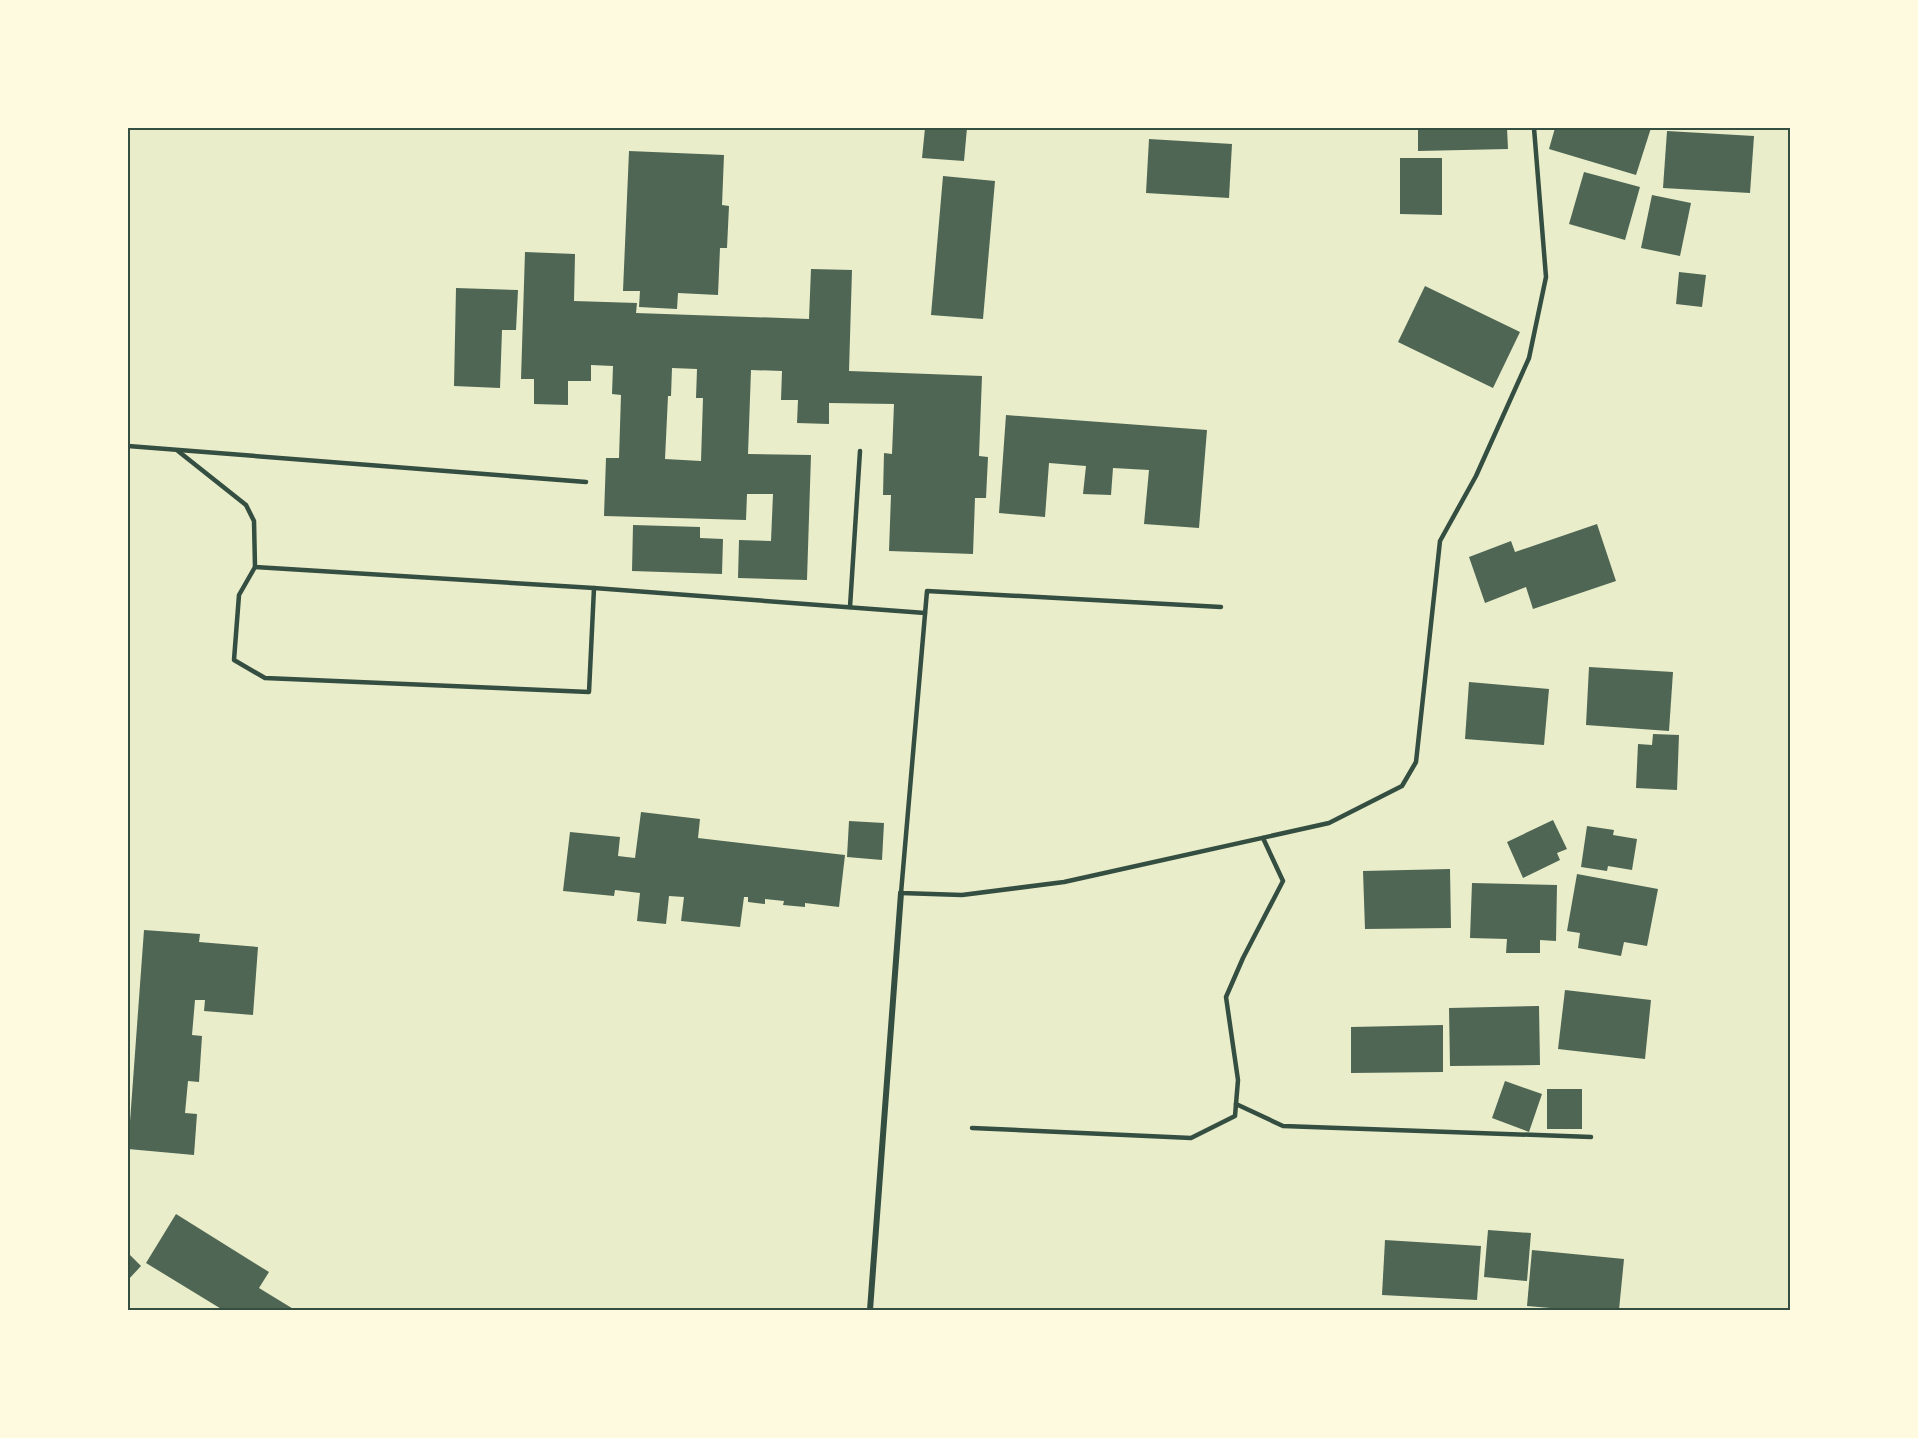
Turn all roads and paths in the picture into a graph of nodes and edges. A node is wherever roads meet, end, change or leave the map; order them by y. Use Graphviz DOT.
graph roads {
  1 [pos="1534,128"];
  2 [pos="128,446"];
  3 [pos="178,451"];
  4 [pos="860,451"];
  5 [pos="586,482"];
  6 [pos="255,567"];
  7 [pos="594,588"];
  8 [pos="850,607"];
  9 [pos="1221,607"];
  10 [pos="925,613"];
  11 [pos="1263,838"];
  12 [pos="901,893"];
  13 [pos="1236,1104"];
  14 [pos="972,1128"];
  15 [pos="1591,1137"];
  16 [pos="870,1311"];
  1 -- 11 [label="lane"];
  2 -- 3 [label="lane"];
  3 -- 5 [label="lane"];
  3 -- 6 [label="lane"];
  4 -- 8 [label="lane"];
  6 -- 7 [label="lane"];
  6 -- 7 [label="lane"];
  7 -- 8 [label="lane"];
  8 -- 10 [label="lane"];
  9 -- 10 [label="lane"];
  10 -- 12 [label="lane"];
  11 -- 12 [label="lane"];
  11 -- 13 [label="lane"];
  12 -- 16 [label="street"];
  13 -- 14 [label="lane"];
  13 -- 15 [label="lane"];
}
